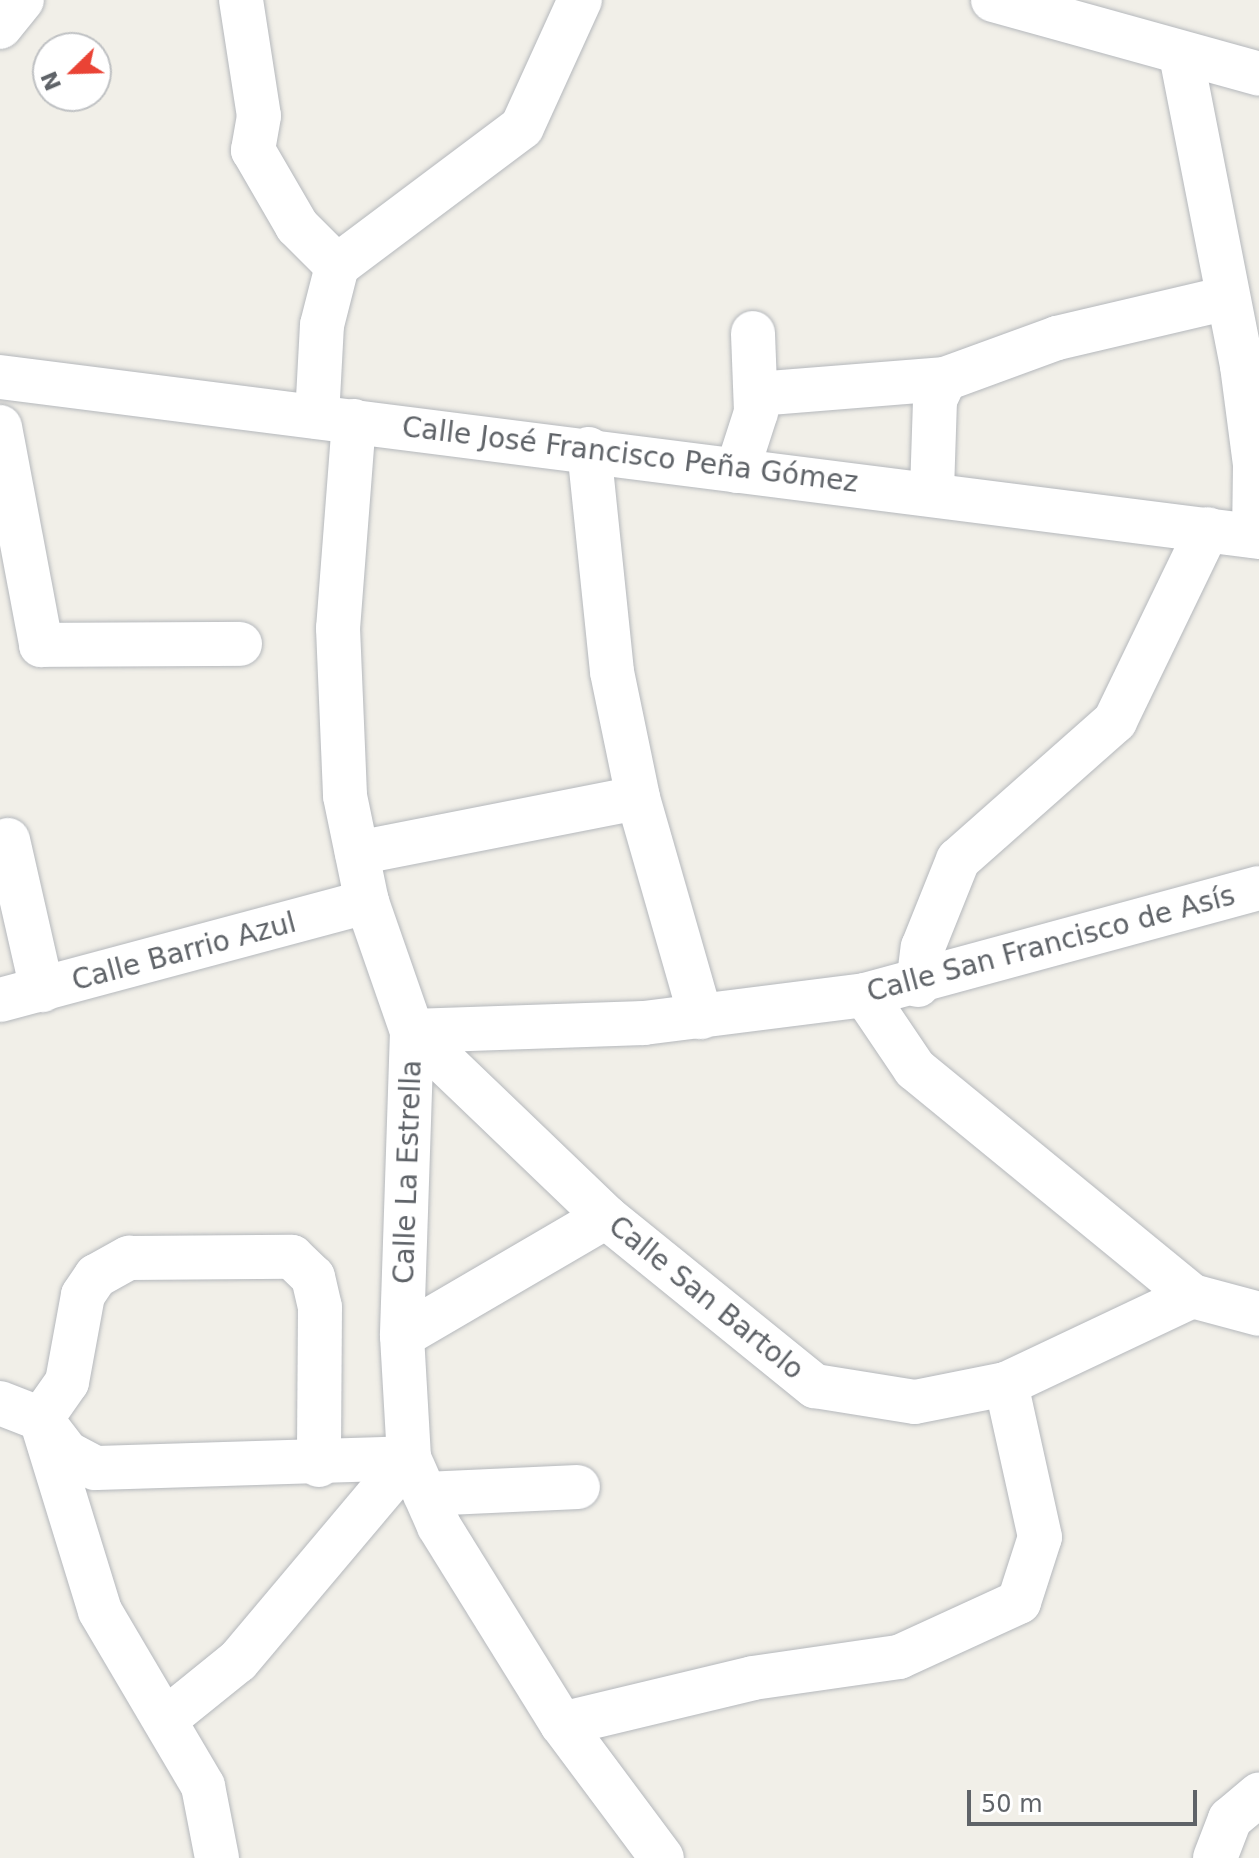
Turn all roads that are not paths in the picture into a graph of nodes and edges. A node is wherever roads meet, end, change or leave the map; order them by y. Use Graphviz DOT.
graph roads {
  1 [pos="22,0"];
  2 [pos="241,0"];
  3 [pos="580,0"];
  4 [pos="993,0"];
  5 [pos="0,27"];
  6 [pos="1181,55"];
  7 [pos="1259,74"];
  8 [pos="337,266"];
  9 [pos="1227,298"];
  10 [pos="753,333"];
  11 [pos="0,377"];
  12 [pos="945,379"];
  13 [pos="757,394"];
  14 [pos="335,419"];
  15 [pos="0,427"];
  16 [pos="589,449"];
  17 [pos="737,471"];
  18 [pos="932,491"];
  19 [pos="1208,529"];
  20 [pos="1256,536"];
  21 [pos="240,644"];
  22 [pos="638,798"];
  23 [pos="8,840"];
  24 [pos="357,853"];
  25 [pos="1259,888"];
  26 [pos="367,902"];
  27 [pos="918,985"];
  28 [pos="42,990"];
  29 [pos="865,995"];
  30 [pos="0,1000"];
  31 [pos="701,1017"];
  32 [pos="412,1031"];
  33 [pos="606,1217"];
  34 [pos="1192,1296"];
  35 [pos="1259,1314"];
  36 [pos="402,1336"];
  37 [pos="1006,1384"];
  38 [pos="0,1403"];
  39 [pos="41,1419"];
  40 [pos="319,1465"];
  41 [pos="417,1476"];
  42 [pos="578,1487"];
  43 [pos="166,1719"];
  44 [pos="562,1724"];
  45 [pos="1259,1795"];
  46 [pos="217,1858"];
  47 [pos="662,1858"];
  48 [pos="1215,1858"];
  1 -- 5 [label="street"];
  2 -- 8 [label="street"];
  3 -- 8 [label="street"];
  4 -- 6 [label="street"];
  6 -- 7 [label="street"];
  6 -- 9 [label="street"];
  8 -- 14 [label="street, Calle La Estrella"];
  9 -- 12 [label="street"];
  9 -- 20 [label="street"];
  10 -- 13 [label="street"];
  11 -- 14 [label="street, Calle José Francisco Peña Gómez"];
  12 -- 13 [label="street"];
  12 -- 18 [label="street"];
  13 -- 17 [label="street"];
  14 -- 16 [label="street, Calle José Francisco Peña Gómez"];
  14 -- 24 [label="street, Calle La Estrella"];
  15 -- 21 [label="street"];
  16 -- 17 [label="street, Calle José Francisco Peña Gómez"];
  16 -- 22 [label="street"];
  17 -- 18 [label="street, Calle José Francisco Peña Gómez"];
  18 -- 19 [label="street, Calle José Francisco Peña Gómez"];
  19 -- 20 [label="street, Calle José Francisco Peña Gómez"];
  19 -- 27 [label="street"];
  22 -- 24 [label="street"];
  22 -- 31 [label="street"];
  23 -- 28 [label="street"];
  24 -- 26 [label="street, Calle La Estrella"];
  25 -- 27 [label="street, Calle San Francisco de Asís"];
  26 -- 28 [label="street, Calle Barrio Azul"];
  26 -- 32 [label="street, Calle La Estrella"];
  27 -- 29 [label="street, Calle San Francisco de Asís"];
  28 -- 30 [label="street, Calle Barrio Azul"];
  29 -- 31 [label="street, Calle San Francisco de Asís"];
  29 -- 34 [label="street"];
  31 -- 32 [label="street, Calle San Francisco de Asís"];
  32 -- 33 [label="street, Calle San Bartolo"];
  32 -- 36 [label="street, Calle La Estrella"];
  33 -- 36 [label="street"];
  33 -- 37 [label="street, Calle San Bartolo"];
  34 -- 35 [label="street"];
  34 -- 37 [label="street, Calle San Bartolo"];
  36 -- 41 [label="street, Calle La Estrella"];
  37 -- 44 [label="street"];
  38 -- 39 [label="street"];
  39 -- 40 [label="street"];
  39 -- 40 [label="street"];
  39 -- 43 [label="street"];
  40 -- 41 [label="street"];
  41 -- 42 [label="street"];
  41 -- 43 [label="street"];
  41 -- 44 [label="street, Calle La Estrella"];
  43 -- 46 [label="street"];
  44 -- 47 [label="street, Calle La Estrella"];
  45 -- 48 [label="street"];
}
